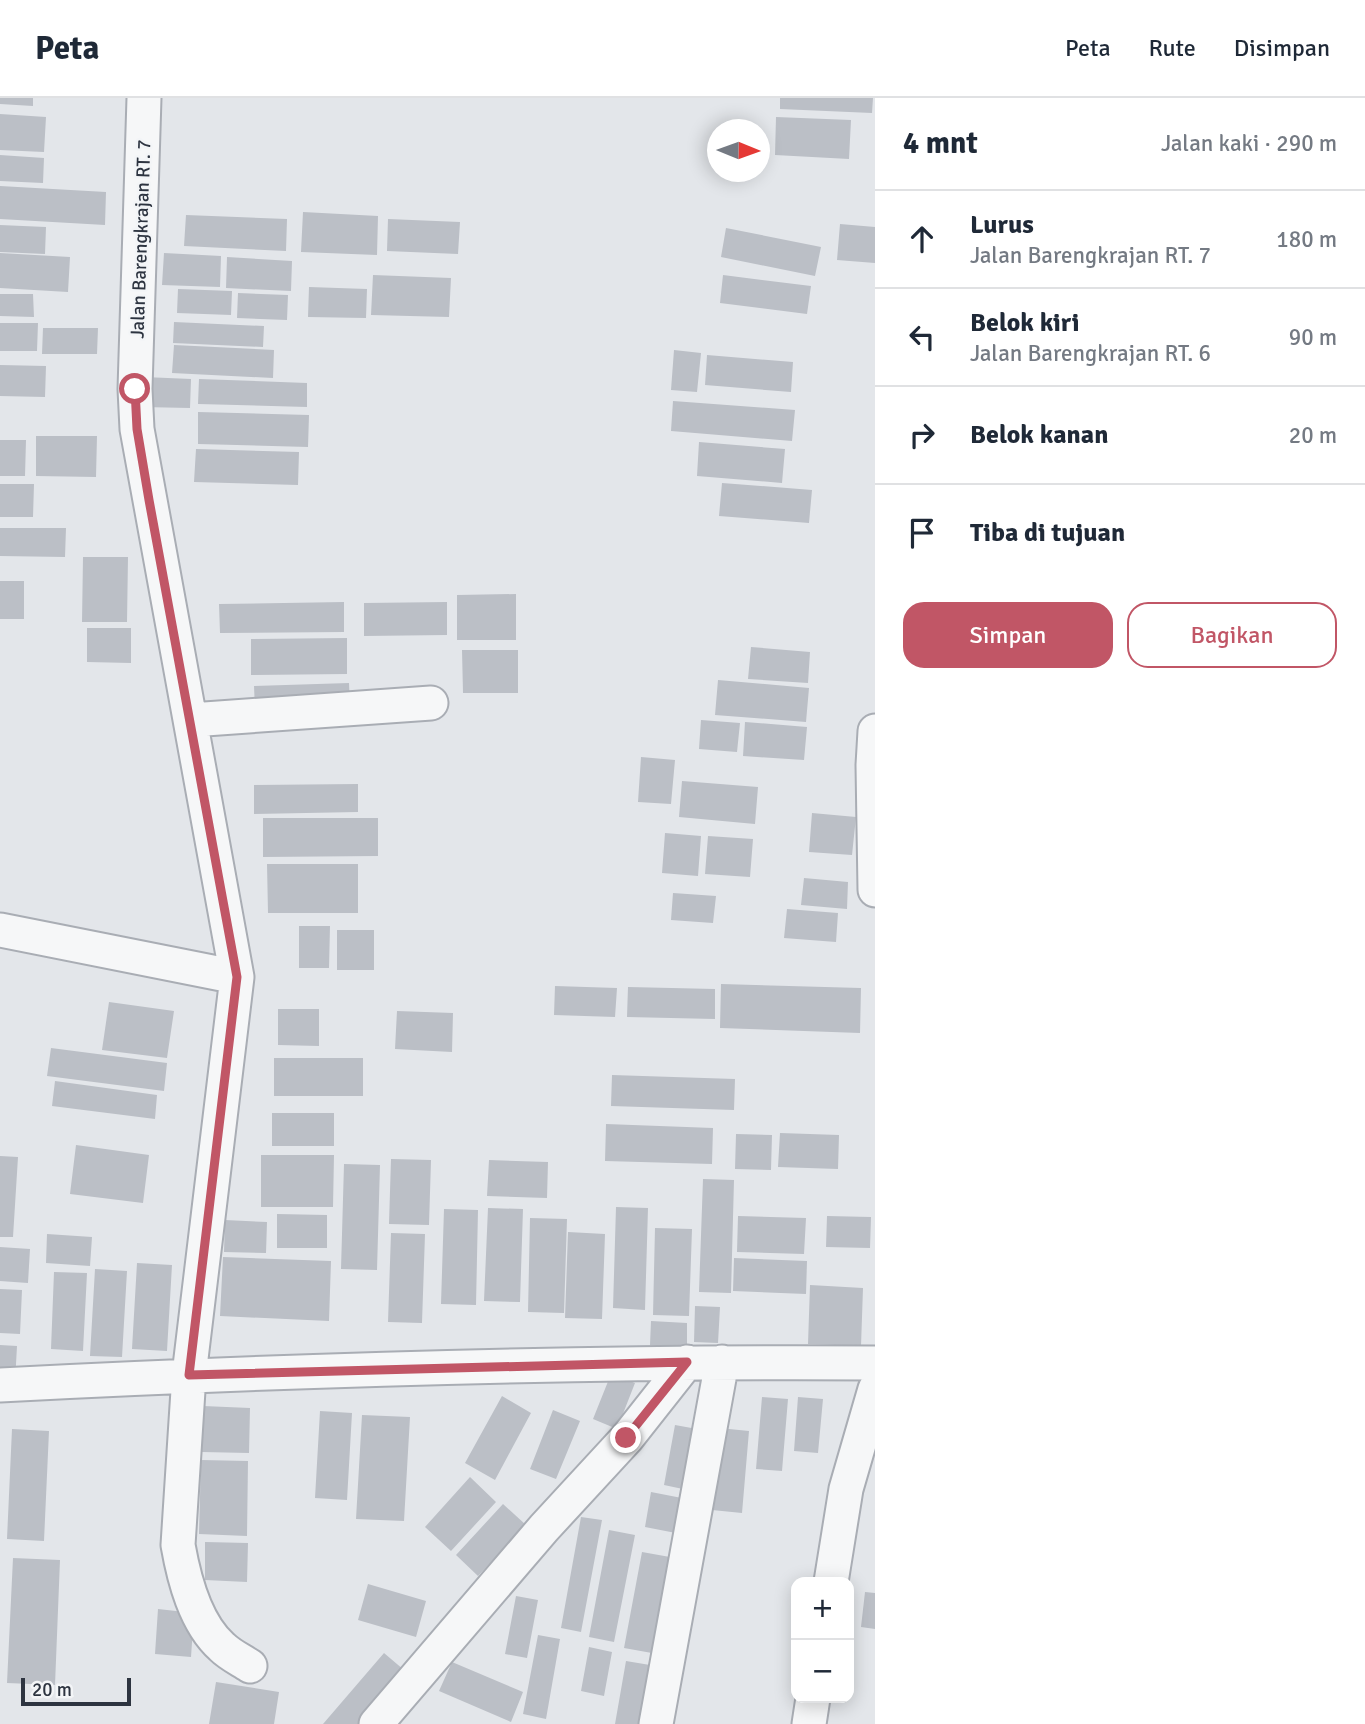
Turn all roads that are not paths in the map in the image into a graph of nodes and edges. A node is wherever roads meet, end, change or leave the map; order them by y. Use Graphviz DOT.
graph roads {
  1 [pos="144,98"];
  2 [pos="431,703"];
  3 [pos="191,720"];
  4 [pos="875,731"];
  5 [pos="874,765"];
  6 [pos="875,890"];
  7 [pos="0,930"];
  8 [pos="237,977"];
  9 [pos="687,1362"];
  10 [pos="722,1362"];
  11 [pos="875,1363"];
  12 [pos="189,1375"];
  13 [pos="0,1385"];
  14 [pos="875,1389"];
  15 [pos="832,1577"];
  16 [pos="250,1666"];
  17 [pos="812,1703"];
  18 [pos="376,1724"];
  19 [pos="656,1724"];
  20 [pos="809,1724"];
  1 -- 3 [label="street, Jalan Barengkrajan RT. 7"];
  2 -- 3 [label="street"];
  3 -- 8 [label="street, Jalan Barengkrajan RT. 7"];
  4 -- 5 [label="street"];
  5 -- 6 [label="street"];
  7 -- 8 [label="street"];
  8 -- 12 [label="street, Jalan Barengkrajan RT. 7"];
  9 -- 10 [label="street"];
  9 -- 12 [label="street"];
  9 -- 18 [label="street"];
  10 -- 11 [label="street"];
  10 -- 19 [label="street"];
  12 -- 13 [label="street"];
  12 -- 16 [label="street, Jalan Barengkrajan RT. 7"];
  14 -- 15 [label="street"];
  17 -- 20 [label="street"];
}
